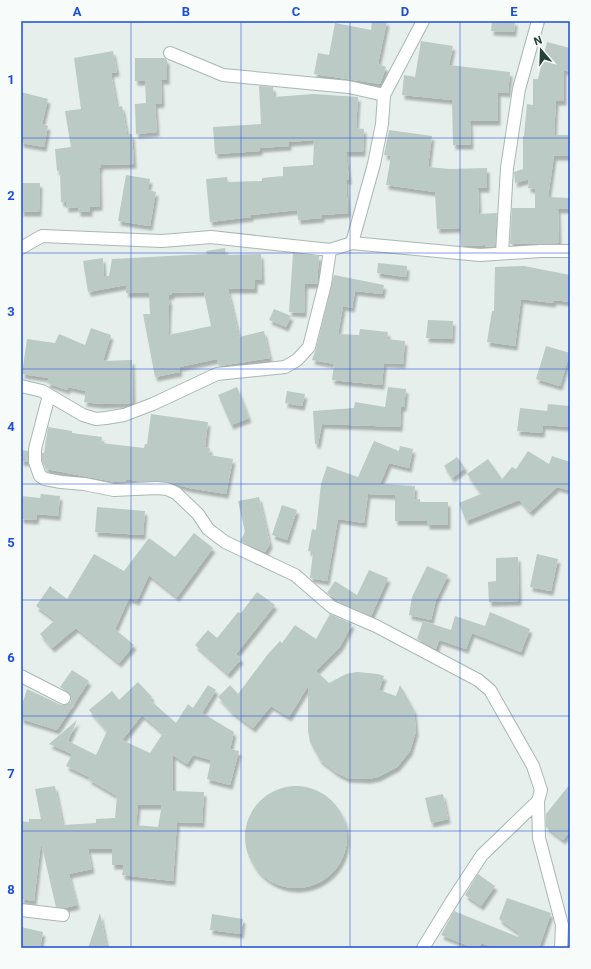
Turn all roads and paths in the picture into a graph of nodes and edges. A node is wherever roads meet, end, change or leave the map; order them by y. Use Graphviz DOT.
graph roads {
  1 [pos="423,21"];
  2 [pos="538,21"];
  3 [pos="170,53"];
  4 [pos="384,95"];
  5 [pos="352,243"];
  6 [pos="21,248"];
  7 [pos="330,250"];
  8 [pos="570,252"];
  9 [pos="502,253"];
  10 [pos="21,386"];
  11 [pos="49,395"];
  12 [pos="21,676"];
  13 [pos="64,698"];
  14 [pos="538,801"];
  15 [pos="21,910"];
  16 [pos="63,915"];
  17 [pos="424,948"];
  18 [pos="560,948"];
  1 -- 4 [label="street"];
  2 -- 9 [label="street"];
  3 -- 4 [label="street"];
  4 -- 5 [label="street"];
  5 -- 7 [label="street"];
  5 -- 9 [label="street"];
  6 -- 7 [label="street"];
  7 -- 11 [label="street"];
  8 -- 9 [label="street"];
  10 -- 11 [label="street"];
  11 -- 14 [label="street"];
  12 -- 13 [label="street"];
  14 -- 17 [label="street"];
  14 -- 18 [label="street"];
  15 -- 16 [label="street"];
}
